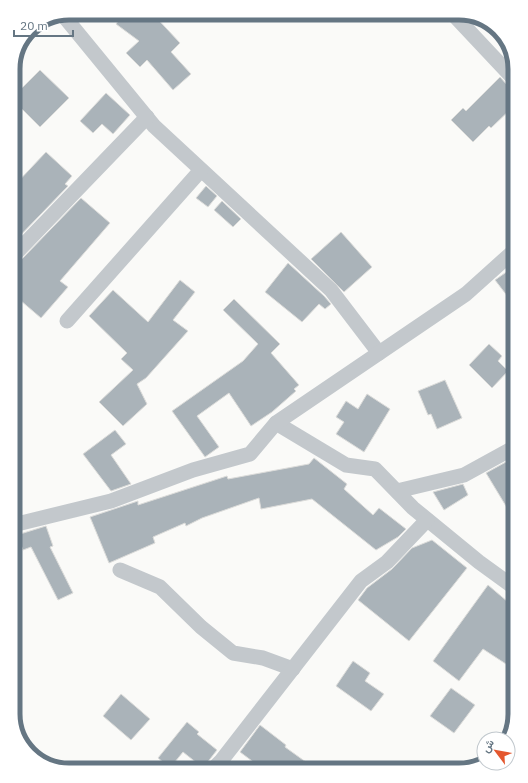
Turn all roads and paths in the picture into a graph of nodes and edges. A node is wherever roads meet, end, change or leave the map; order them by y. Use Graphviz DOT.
graph roads {
  1 [pos="67,20"];
  2 [pos="459,20"];
  3 [pos="508,73"];
  4 [pos="147,117"];
  5 [pos="201,170"];
  6 [pos="20,249"];
  7 [pos="508,256"];
  8 [pos="67,321"];
  9 [pos="379,353"];
  10 [pos="276,423"];
  11 [pos="508,451"];
  12 [pos="397,491"];
  13 [pos="427,520"];
  14 [pos="20,523"];
  15 [pos="120,570"];
  16 [pos="508,583"];
  17 [pos="293,668"];
  18 [pos="225,763"];
  1 -- 4 [label="street"];
  2 -- 3 [label="street"];
  4 -- 5 [label="street"];
  4 -- 6 [label="street"];
  5 -- 8 [label="street"];
  5 -- 9 [label="street"];
  7 -- 9 [label="street"];
  9 -- 10 [label="street"];
  10 -- 12 [label="street"];
  10 -- 14 [label="street"];
  11 -- 12 [label="street"];
  12 -- 13 [label="street"];
  13 -- 16 [label="street"];
  13 -- 17 [label="street"];
  15 -- 17 [label="street"];
  17 -- 18 [label="street"];
}
